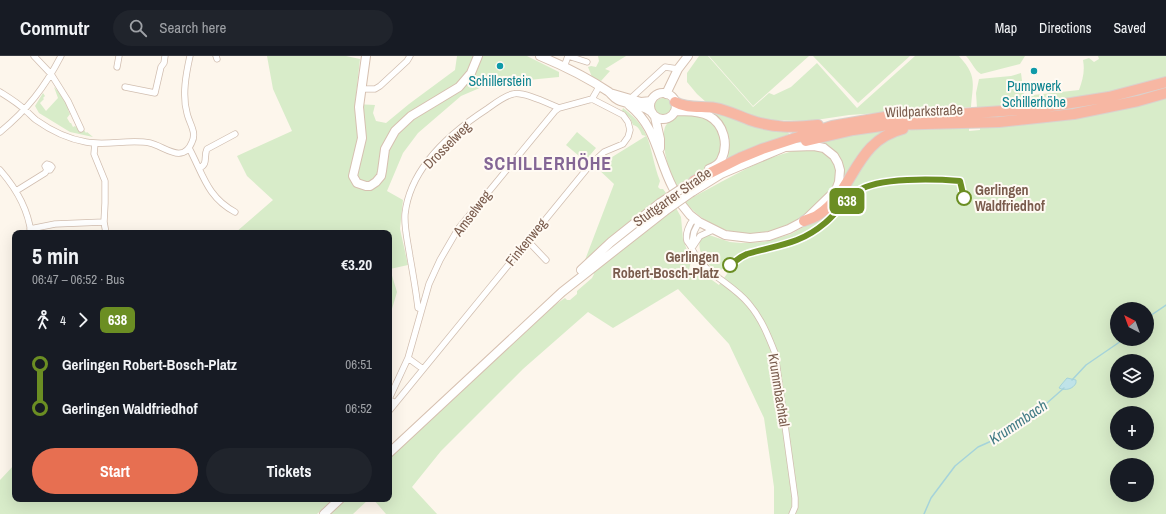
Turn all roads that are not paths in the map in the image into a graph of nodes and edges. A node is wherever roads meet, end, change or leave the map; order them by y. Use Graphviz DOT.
graph roads {
  1 [pos="34,56"];
  2 [pos="61,56"];
  3 [pos="120,56"];
  4 [pos="165,56"];
  5 [pos="190,56"];
  6 [pos="366,56"];
  7 [pos="410,56"];
  8 [pos="478,56"];
  9 [pos="540,56"];
  10 [pos="568,56"];
  11 [pos="688,56"];
  12 [pos="587,62"];
  13 [pos="117,67"];
  14 [pos="564,67"];
  15 [pos="678,69"];
  16 [pos="51,74"];
  17 [pos="1166,82"];
  18 [pos="125,87"];
  19 [pos="598,87"];
  20 [pos="0,92"];
  21 [pos="361,92"];
  22 [pos="1166,93"];
  23 [pos="666,94"];
  24 [pos="592,99"];
  25 [pos="629,101"];
  26 [pos="651,101"];
  27 [pos="675,107"];
  28 [pos="559,108"];
  29 [pos="25,110"];
  30 [pos="652,114"];
  31 [pos="969,118"];
  32 [pos="980,118"];
  33 [pos="666,119"];
  34 [pos="919,125"];
  35 [pos="832,126"];
  36 [pos="81,129"];
  37 [pos="0,132"];
  38 [pos="235,134"];
  39 [pos="660,139"];
  40 [pos="95,143"];
  41 [pos="785,147"];
  42 [pos="189,148"];
  43 [pos="660,153"];
  44 [pos="199,168"];
  45 [pos="0,170"];
  46 [pos="47,170"];
  47 [pos="691,183"];
  48 [pos="672,188"];
  49 [pos="16,191"];
  50 [pos="692,192"];
  51 [pos="682,205"];
  52 [pos="235,212"];
  53 [pos="696,220"];
  54 [pos="804,221"];
  55 [pos="104,222"];
  56 [pos="30,230"];
  57 [pos="34,230"];
  58 [pos="105,230"];
  59 [pos="714,230"];
  60 [pos="528,240"];
  61 [pos="611,247"];
  62 [pos="692,248"];
  63 [pos="546,260"];
  64 [pos="421,309"];
  65 [pos="408,358"];
  66 [pos="423,369"];
  67 [pos="392,393"];
  68 [pos="392,401"];
  69 [pos="395,403"];
  70 [pos="392,407"];
  71 [pos="392,450"];
  72 [pos="337,502"];
  73 [pos="324,514"];
  74 [pos="792,514"];
  1 -- 16 [label="street"];
  2 -- 16 [label="street"];
  3 -- 13 [label="street"];
  4 -- 18 [label="street"];
  5 -- 42 [label="street"];
  6 -- 21 [label="main road"];
  7 -- 21 [label="street"];
  8 -- 21 [label="main road"];
  9 -- 14 [label="main road"];
  10 -- 12 [label="street"];
  10 -- 14 [label="street"];
  11 -- 15 [label="main road"];
  14 -- 19 [label="main road"];
  15 -- 23 [label="main road"];
  15 -- 25 [label="street"];
  16 -- 29 [label="street"];
  16 -- 36 [label="street"];
  17 -- 32 [label="highway, Wildparkstraße"];
  19 -- 24 [label="street"];
  19 -- 25 [label="main road"];
  20 -- 29 [label="street"];
  22 -- 32 [label="highway, Wildparkstraße"];
  23 -- 26 [label="main road"];
  23 -- 27 [label="main road"];
  24 -- 28 [label="street"];
  24 -- 60 [label="street, Finkenweg"];
  25 -- 26 [label="main road"];
  25 -- 30 [label="main road"];
  25 -- 43 [label="main road"];
  26 -- 30 [label="main road"];
  27 -- 33 [label="main road"];
  27 -- 35 [label="highway"];
  27 -- 47 [label="main road, Stuttgarter Straße"];
  28 -- 64 [label="street, Amselweg"];
  28 -- 64 [label="street, Drosselweg"];
  29 -- 37 [label="street"];
  29 -- 40 [label="street"];
  30 -- 33 [label="main road"];
  30 -- 39 [label="main road"];
  31 -- 32 [label="highway, Wildparkstraße"];
  31 -- 34 [label="highway, Wildparkstraße"];
  31 -- 35 [label="highway, Wildparkstraße"];
  33 -- 39 [label="main road"];
  34 -- 41 [label="highway, Wildparkstraße"];
  34 -- 54 [label="highway"];
  35 -- 47 [label="highway, Wildparkstraße"];
  38 -- 44 [label="street"];
  39 -- 43 [label="main road"];
  40 -- 42 [label="street"];
  40 -- 55 [label="street"];
  41 -- 50 [label="main road, Wildparkstraße"];
  41 -- 54 [label="main road"];
  42 -- 44 [label="street"];
  43 -- 48 [label="main road"];
  44 -- 52 [label="street"];
  45 -- 49 [label="street"];
  46 -- 49 [label="street"];
  47 -- 61 [label="main road, Stuttgarter Straße, bridge"];
  49 -- 56 [label="street"];
  50 -- 61 [label="main road, Stuttgarter Straße, bridge"];
  51 -- 53 [label="main road"];
  53 -- 59 [label="main road"];
  53 -- 62 [label="street"];
  54 -- 59 [label="main road"];
  55 -- 57 [label="street"];
  55 -- 58 [label="street"];
  59 -- 62 [label="street"];
  60 -- 63 [label="street"];
  60 -- 66 [label="street, Finkenweg"];
  61 -- 71 [label="main road, Stuttgarter Straße"];
  62 -- 74 [label="street, Krummbachtal"];
  64 -- 65 [label="street, Amselweg"];
  65 -- 66 [label="street"];
  65 -- 67 [label="street, Amselweg"];
  66 -- 69 [label="street, Finkenweg"];
  68 -- 69 [label="street, Amselweg"];
  69 -- 70 [label="street"];
  72 -- 73 [label="main road"];
}
